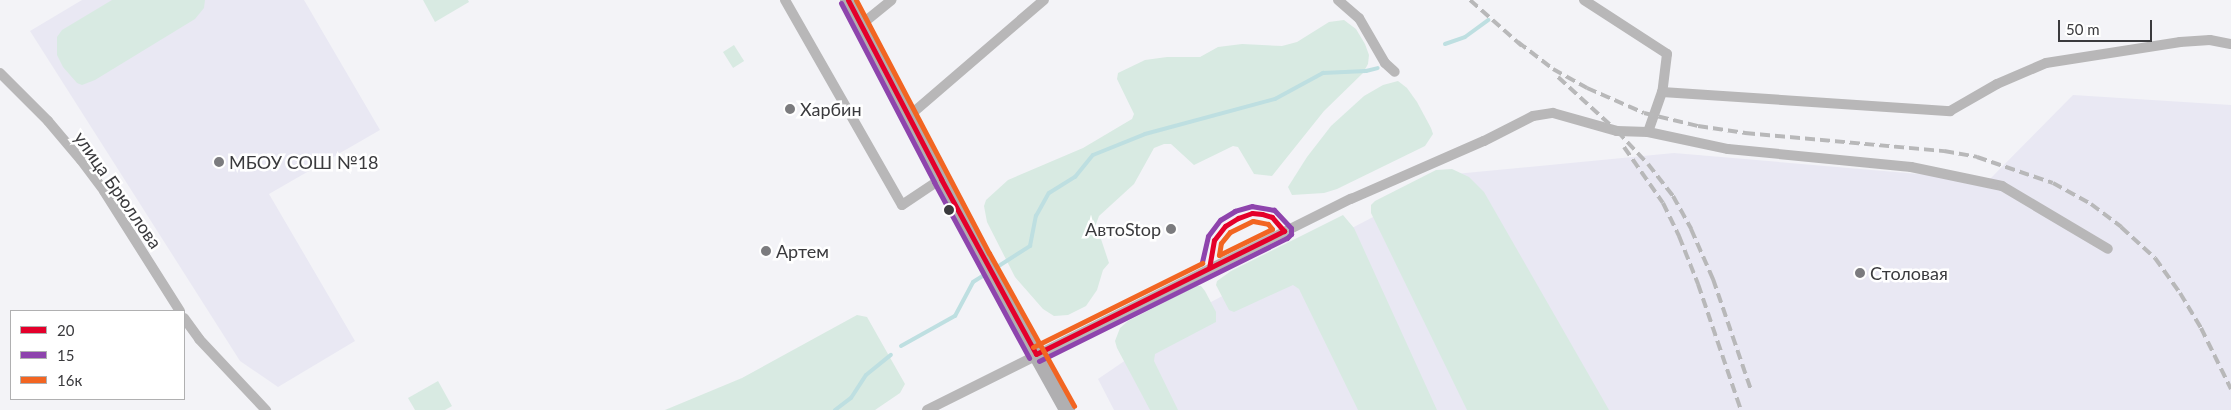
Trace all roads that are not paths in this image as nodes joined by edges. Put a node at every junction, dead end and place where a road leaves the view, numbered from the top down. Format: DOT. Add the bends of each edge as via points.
graph roads {
  1 [pos="784,0"];
  2 [pos="848,0"];
  3 [pos="892,0"];
  4 [pos="1044,0"];
  5 [pos="1338,0"];
  6 [pos="1584,0"];
  7 [pos="862,24"];
  8 [pos="2231,44"];
  9 [pos="1395,72"];
  10 [pos="0,73"];
  11 [pos="1662,92"];
  12 [pos="909,116"];
  13 [pos="1648,132"];
  14 [pos="941,178"];
  15 [pos="2108,249"];
  16 [pos="179,310"];
  17 [pos="185,319"];
  18 [pos="1036,354"];
  19 [pos="266,410"];
  20 [pos="927,410"];
  21 [pos="1068,410"];
  1 -- 14 [label="street" via="902,205"];
  2 -- 7 [label="main road"];
  3 -- 7 [label="street"];
  4 -- 12 [label="street"];
  5 -- 9 [label="street" via="1359,18 1385,63"];
  6 -- 11 [label="street" via="1667,54"];
  7 -- 12 [label="main road"];
  8 -- 11 [label="street" via="2210,40 2180,42 2046,62 1997,84 1950,112"];
  10 -- 16 [label="street, улица Брюллова" via="81,160"];
  11 -- 13 [label="street"];
  12 -- 14 [label="main road"];
  13 -- 15 [label="street" via="1728,149 1911,167 2002,186"];
  13 -- 18 [label="street" via="1617,131 1553,113 1533,116 1484,141 1350,199"];
  14 -- 18 [label="main road"];
  17 -- 19 [label="street" via="209,350"];
  18 -- 20 [label="street"];
  18 -- 21 [label="main road"];
}
